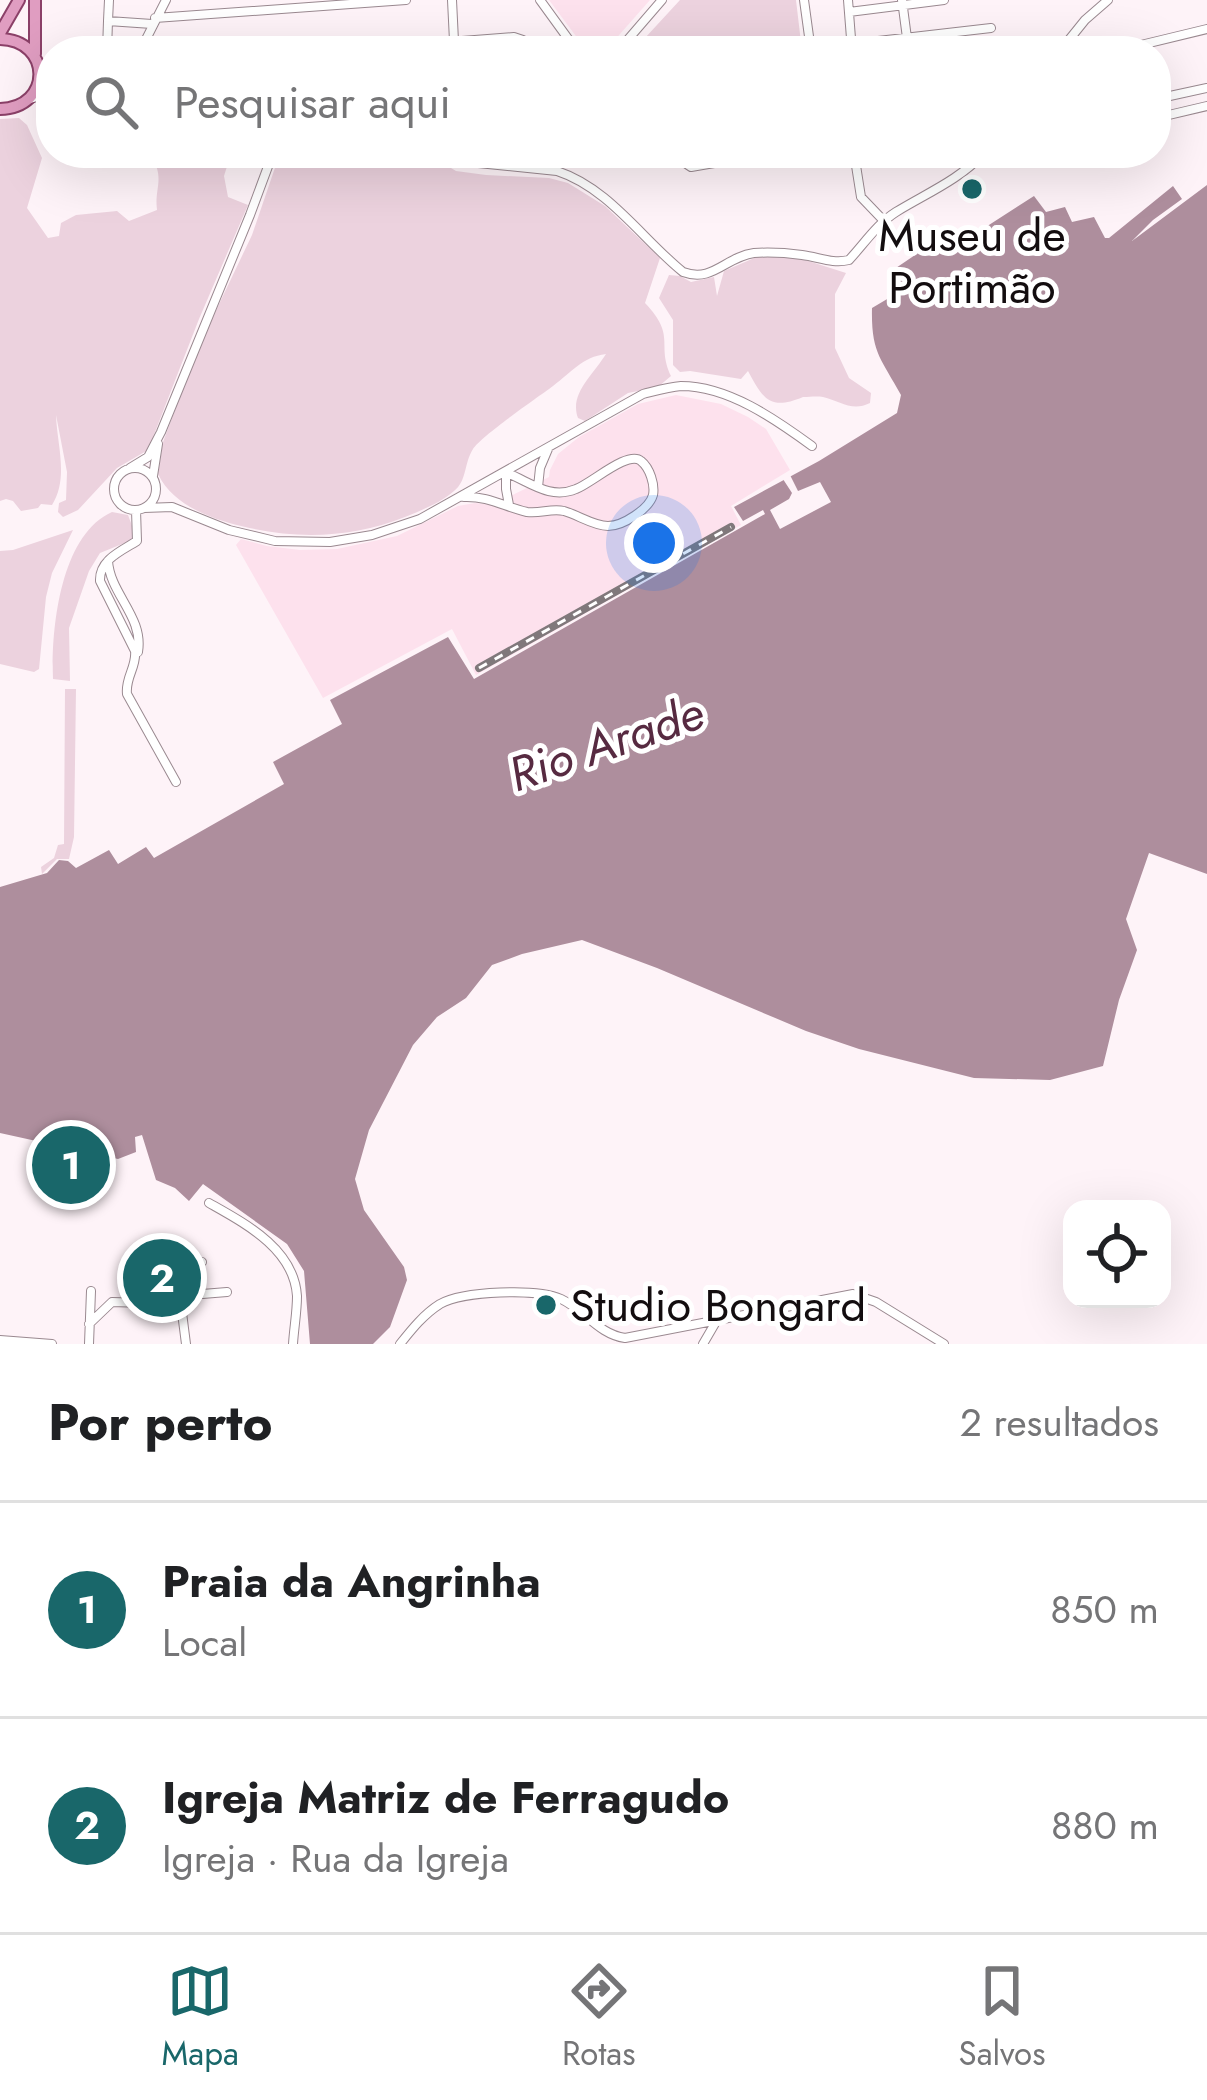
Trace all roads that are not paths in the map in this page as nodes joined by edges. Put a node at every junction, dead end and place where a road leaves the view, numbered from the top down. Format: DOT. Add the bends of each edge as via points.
graph roads {
  1 [pos="19,0"];
  2 [pos="35,0"];
  3 [pos="109,0"];
  4 [pos="166,0"];
  5 [pos="406,0"];
  6 [pos="452,0"];
  7 [pos="540,0"];
  8 [pos="662,0"];
  9 [pos="804,0"];
  10 [pos="848,0"];
  11 [pos="944,0"];
  12 [pos="1108,0"];
  13 [pos="903,3"];
  14 [pos="849,12"];
  15 [pos="108,21"];
  16 [pos="153,21"];
  17 [pos="991,28"];
  18 [pos="1207,29"];
  19 [pos="0,36"];
  20 [pos="108,36"];
  21 [pos="146,36"];
  22 [pos="454,36"];
  23 [pos="566,36"];
  24 [pos="632,36"];
  25 [pos="812,36"];
  26 [pos="851,36"];
  27 [pos="907,36"];
  28 [pos="924,36"];
  29 [pos="1071,36"];
  30 [pos="1171,38"];
  31 [pos="36,60"];
  32 [pos="36,87"];
  33 [pos="1207,88"];
  34 [pos="1171,96"];
  35 [pos="36,97"];
  36 [pos="29,99"];
  37 [pos="1207,106"];
  38 [pos="0,109"];
  39 [pos="1171,114"];
  40 [pos="267,168"];
  41 [pos="526,168"];
  42 [pos="856,168"];
  43 [pos="969,168"];
  44 [pos="884,221"];
  45 [pos="161,432"];
  46 [pos="812,446"];
  47 [pos="550,447"];
  48 [pos="130,468"];
  49 [pos="507,472"];
  50 [pos="153,480"];
  51 [pos="538,488"];
  52 [pos="457,498"];
  53 [pos="509,505"];
  54 [pos="140,509"];
  55 [pos="194,515"];
  56 [pos="176,782"];
  57 [pos="209,1203"];
  58 [pos="202,1262"];
  59 [pos="91,1291"];
  60 [pos="227,1292"];
  61 [pos="190,1295"];
  62 [pos="143,1303"];
  63 [pos="717,1320"];
  64 [pos="89,1324"];
  65 [pos="0,1340"];
  66 [pos="52,1344"];
  67 [pos="88,1344"];
  68 [pos="186,1344"];
  69 [pos="293,1344"];
  70 [pos="400,1344"];
  71 [pos="703,1344"];
  72 [pos="944,1344"];
  1 -- 19 [label="main road"];
  2 -- 31 [label="main road"];
  3 -- 15 [label="street"];
  4 -- 16 [label="street"];
  5 -- 16 [label="street"];
  6 -- 22 [label="street"];
  7 -- 23 [label="street"];
  8 -- 24 [label="street"];
  9 -- 25 [label="street"];
  10 -- 14 [label="street"];
  11 -- 13 [label="street"];
  12 -- 29 [label="street"];
  13 -- 14 [label="street"];
  13 -- 27 [label="street"];
  14 -- 26 [label="street"];
  15 -- 16 [label="street"];
  15 -- 20 [label="street"];
  16 -- 21 [label="street"];
  17 -- 28 [label="street"];
  18 -- 30 [label="street"];
  19 -- 31 [label="main road" via="22,43"];
  32 -- 36 [label="main road"];
  33 -- 34 [label="street"];
  35 -- 36 [label="street"];
  36 -- 38 [label="main road"];
  37 -- 39 [label="street"];
  40 -- 45 [label="street"];
  41 -- 44 [label="street" via="556,171 592,189 693,275 757,253 843,262"];
  42 -- 44 [label="street" via="861,197"];
  43 -- 44 [label="street"];
  45 -- 48 [label="street" via="148,457"];
  45 -- 50 [label="street"];
  46 -- 47 [label="street" via="736,400 684,386 643,394"];
  47 -- 49 [label="street"];
  47 -- 51 [label="street"];
  48 -- 50 [label="street"];
  48 -- 54 [label="street" via="114,492"];
  49 -- 51 [label="street"];
  49 -- 52 [label="street"];
  49 -- 53 [label="street"];
  50 -- 54 [label="street" via="153,499"];
  50 -- 55 [label="street"];
  51 -- 53 [label="street" via="569,492 630,457 653,483 646,507 608,526"];
  52 -- 53 [label="street"];
  52 -- 55 [label="street" via="372,536 330,542 275,541"];
  54 -- 55 [label="street"];
  54 -- 56 [label="street" via="142,539 108,560 100,581 136,659 127,694"];
  57 -- 69 [label="street" via="265,1238 288,1265 297,1298"];
  58 -- 61 [label="street" via="187,1271"];
  59 -- 64 [label="street"];
  60 -- 61 [label="street"];
  61 -- 68 [label="street" via="180,1298"];
  62 -- 64 [label="street" via="112,1302"];
  63 -- 70 [label="street" via="625,1338 557,1297 456,1297 424,1316"];
  63 -- 71 [label="street"];
  63 -- 72 [label="street" via="853,1294"];
  64 -- 67 [label="street"];
  65 -- 66 [label="street"];
}
